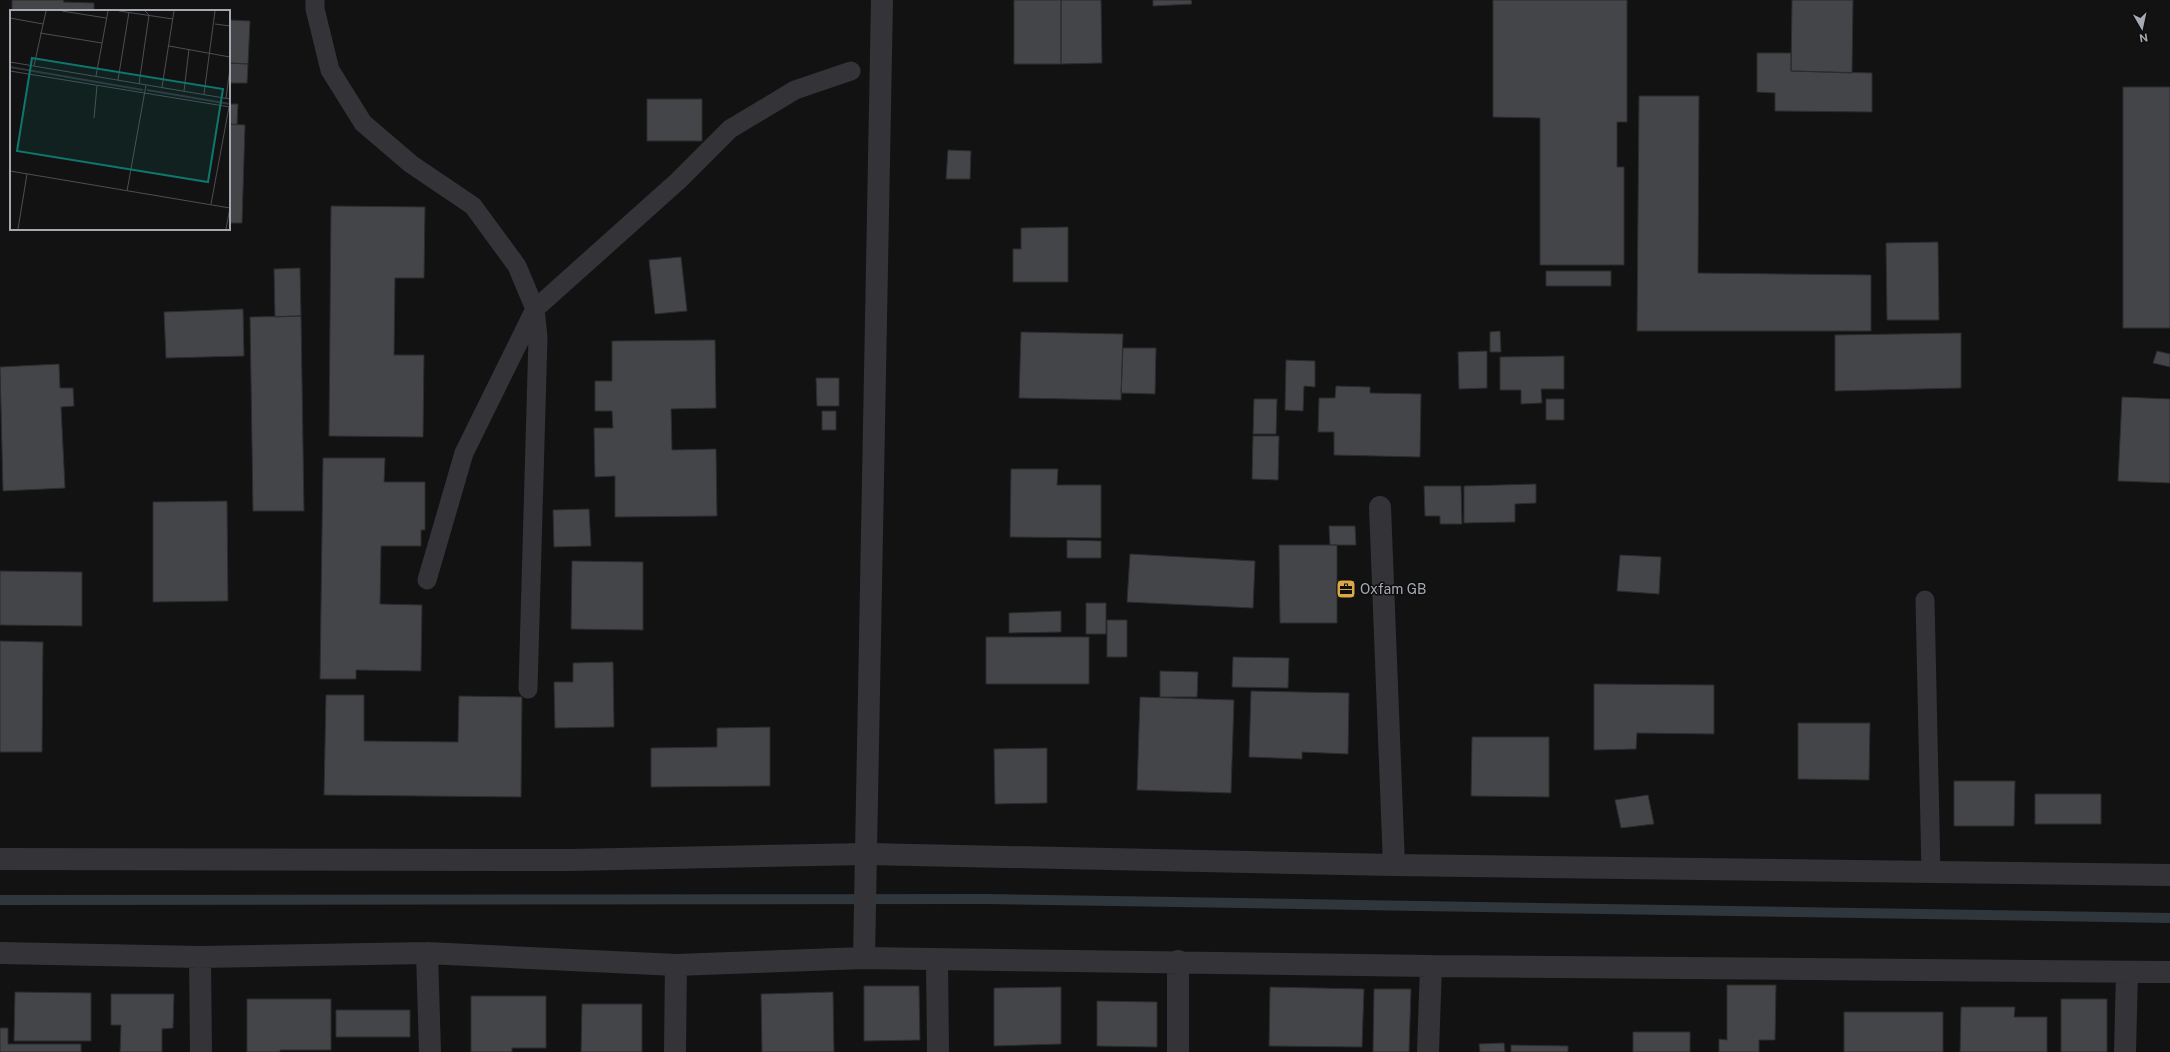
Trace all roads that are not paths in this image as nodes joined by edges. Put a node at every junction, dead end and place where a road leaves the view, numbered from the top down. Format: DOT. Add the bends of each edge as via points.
graph roads {
  1 [pos="315,0"];
  2 [pos="882,0"];
  3 [pos="851,71"];
  4 [pos="535,309"];
  5 [pos="1380,507"];
  6 [pos="426,580"];
  7 [pos="1925,600"];
  8 [pos="528,689"];
  9 [pos="867,854"];
  10 [pos="0,859"];
  11 [pos="1394,865"];
  12 [pos="1931,872"];
  13 [pos="2170,875"];
  14 [pos="0,953"];
  15 [pos="427,953"];
  16 [pos="200,957"];
  17 [pos="864,958"];
  18 [pos="937,960"];
  19 [pos="1178,961"];
  20 [pos="676,965"];
  21 [pos="1431,966"];
  22 [pos="2127,972"];
  23 [pos="2170,972"];
  24 [pos="201,1052"];
  25 [pos="430,1052"];
  26 [pos="675,1052"];
  27 [pos="938,1052"];
  28 [pos="1178,1052"];
  29 [pos="1428,1052"];
  30 [pos="2125,1052"];
  1 -- 4 [label="lane" via="314,9 330,70 363,124 411,164 473,206 517,266"];
  2 -- 9 [label="street"];
  3 -- 4 [label="lane" via="795,90 730,129 673,186"];
  4 -- 6 [label="lane" via="464,453"];
  4 -- 8 [label="lane" via="538,337"];
  5 -- 11 [label="street"];
  7 -- 12 [label="lane"];
  9 -- 10 [label="street" via="570,860"];
  9 -- 11 [label="street"];
  9 -- 17 [label="street"];
  11 -- 12 [label="street"];
  12 -- 13 [label="street"];
  14 -- 16 [label="street"];
  15 -- 16 [label="street"];
  15 -- 20 [label="street"];
  15 -- 25 [label="street"];
  16 -- 24 [label="street"];
  17 -- 18 [label="street"];
  17 -- 20 [label="street"];
  18 -- 19 [label="street"];
  18 -- 27 [label="street"];
  19 -- 21 [label="street"];
  19 -- 28 [label="street"];
  20 -- 26 [label="street"];
  21 -- 22 [label="street"];
  21 -- 29 [label="street"];
  22 -- 23 [label="street"];
  22 -- 30 [label="street"];
}
